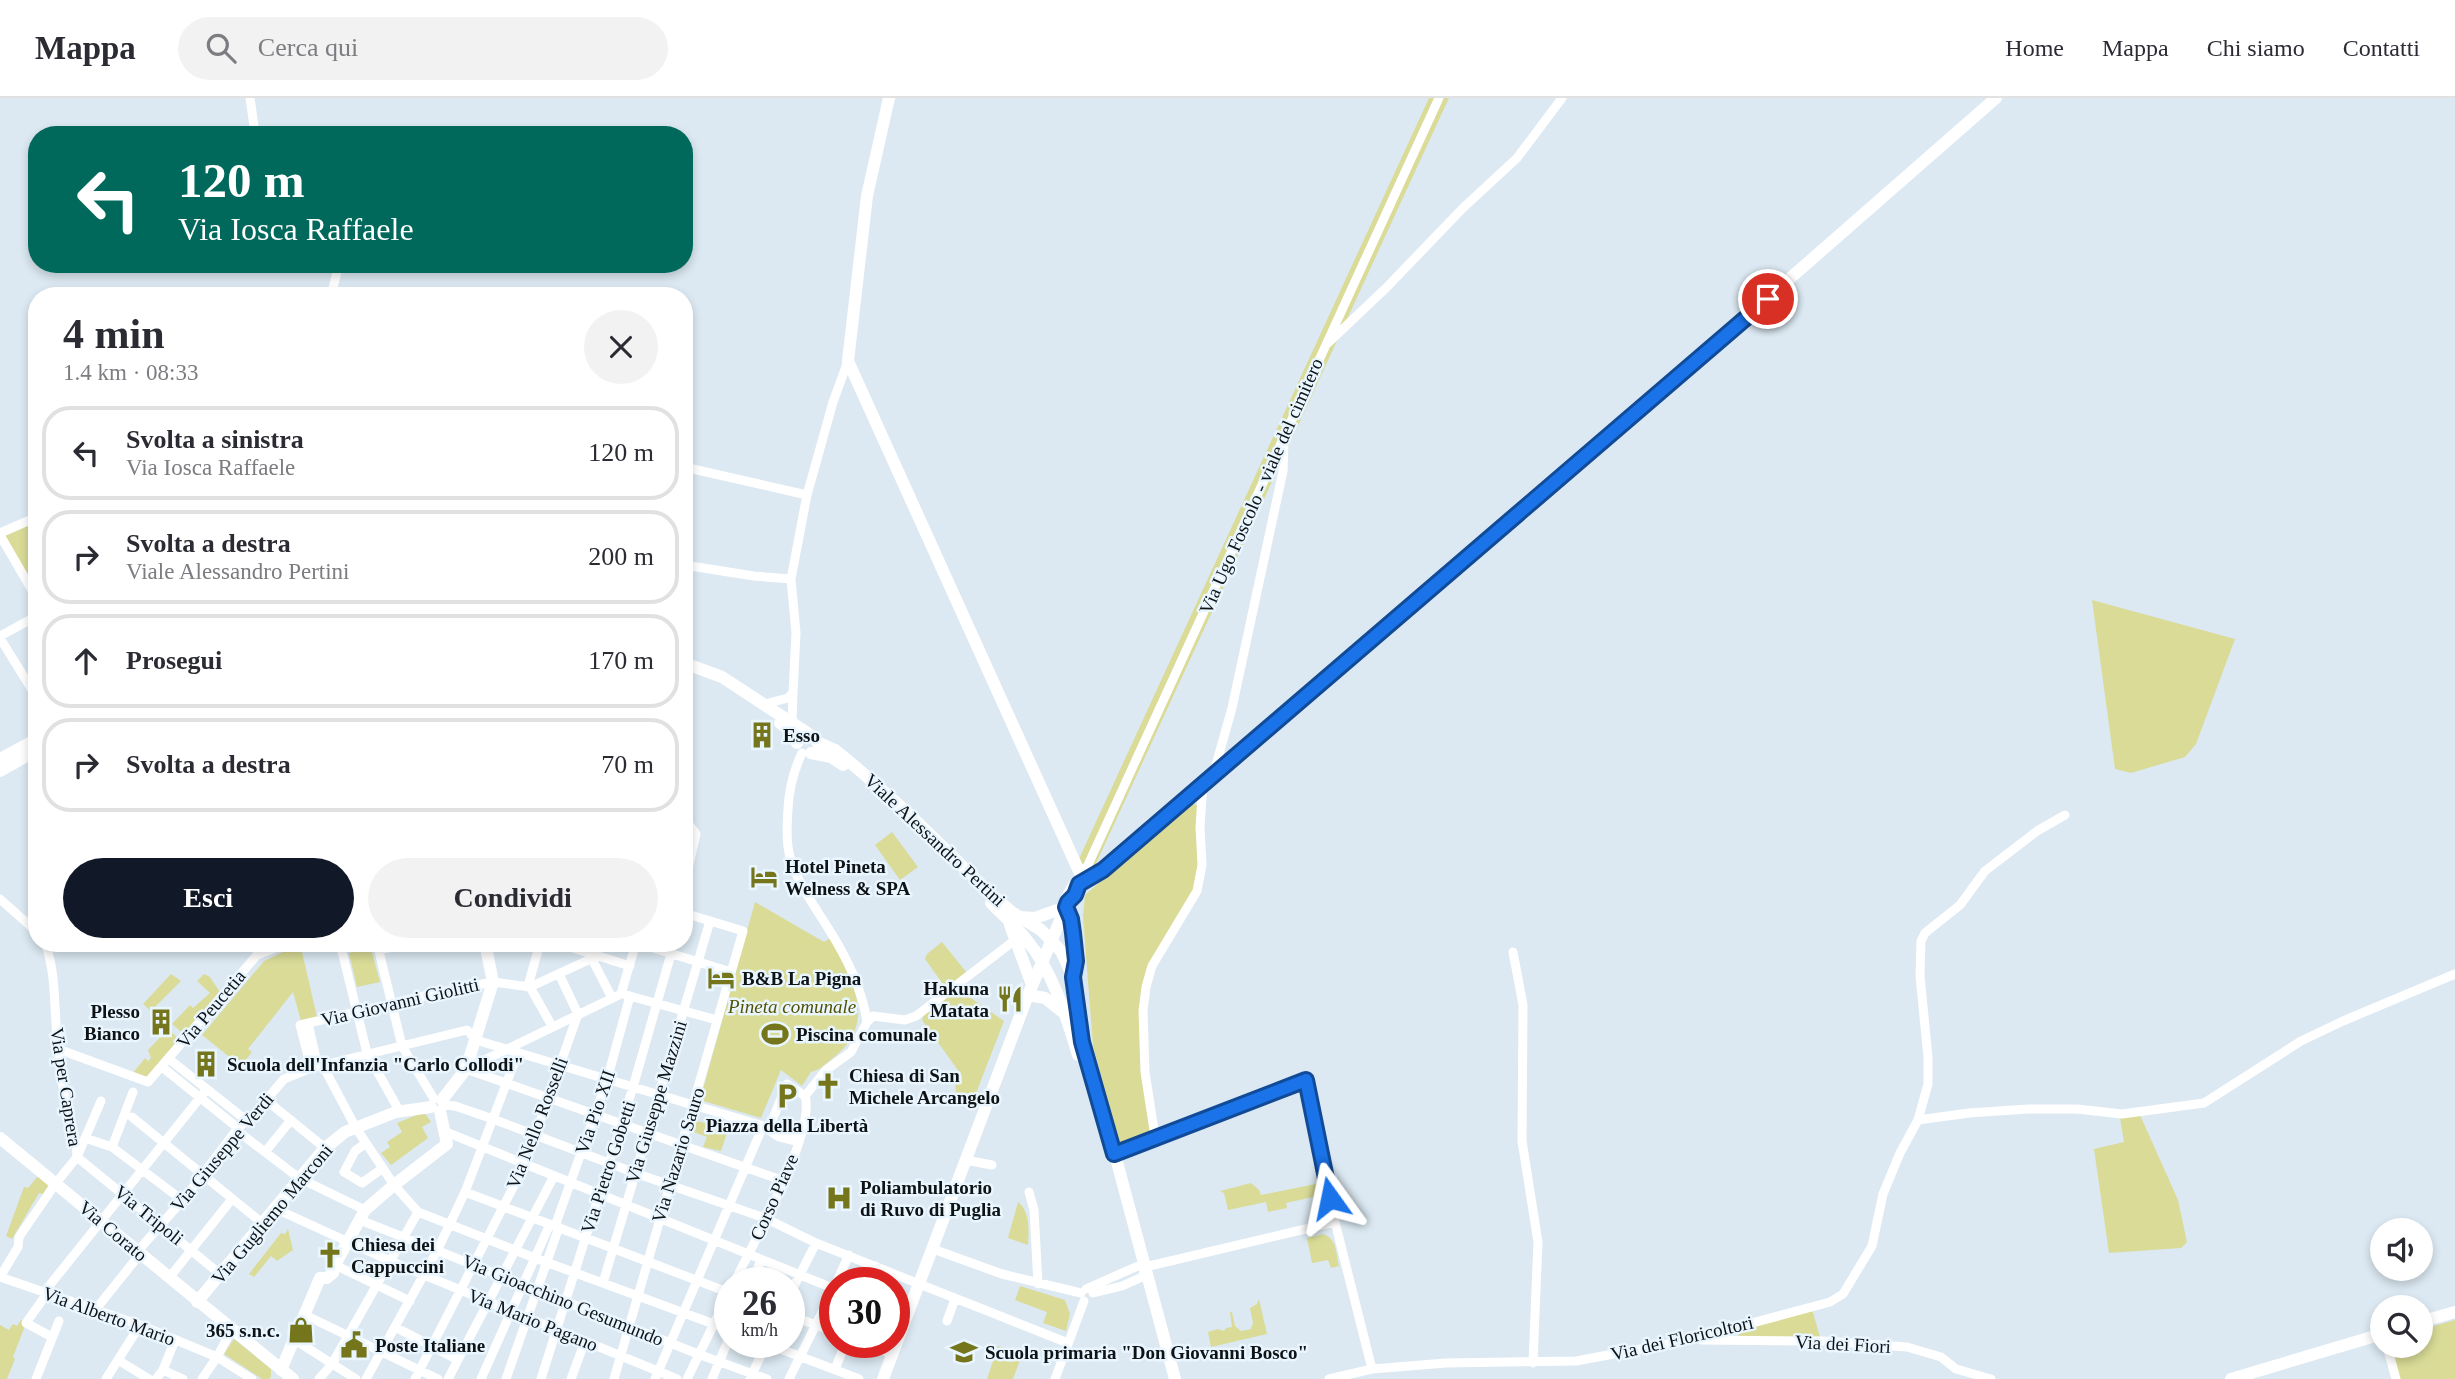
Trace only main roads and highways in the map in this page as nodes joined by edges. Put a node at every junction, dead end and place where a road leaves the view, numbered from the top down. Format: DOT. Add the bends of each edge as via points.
graph roads {
  1 [pos="890,98"];
  2 [pos="1996,98"];
  3 [pos="693,666"];
  4 [pos="693,675"];
  5 [pos="28,744"];
  6 [pos="807,745"];
  7 [pos="28,755"];
  8 [pos="0,759"];
  9 [pos="0,771"];
  10 [pos="1081,878"];
  11 [pos="1067,905"];
  12 [pos="1014,919"];
  13 [pos="1052,940"];
  14 [pos="487,952"];
  15 [pos="1042,962"];
  16 [pos="1073,977"];
  17 [pos="1030,990"];
  18 [pos="1065,1014"];
  19 [pos="438,1105"];
  20 [pos="0,1138"];
  21 [pos="1142,1270"];
  22 [pos="910,1299"];
  23 [pos="197,1302"];
  24 [pos="2455,1312"];
  25 [pos="2433,1318"];
  26 [pos="2370,1338"];
  27 [pos="891,1358"];
  28 [pos="278,1375"];
  29 [pos="292,1379"];
  30 [pos="883,1379"];
  31 [pos="1168,1379"];
  32 [pos="1175,1379"];
  33 [pos="2231,1379"];
  1 -- 10 [label="main road" via="867,196 848,361"];
  2 -- 10 [label="main road" via="1555,484 1103,870"];
  3 -- 6 [label="main road, Viale Alessandro Pertini" via="722,677 765,704 792,723"];
  4 -- 6 [label="main road, Viale Alessandro Pertini" via="717,682 766,712"];
  5 -- 8 [label="main road"];
  6 -- 12 [label="main road, Viale Alessandro Pertini" via="835,750 858,768"];
  7 -- 9 [label="main road"];
  10 -- 11 [label="main road" via="1067,897"];
  11 -- 12 [label="main road" via="1035,918"];
  11 -- 13 [label="main road"];
  11 -- 16 [label="main road" via="1076,961"];
  12 -- 13 [label="main road, Viale Alessandro Pertini"];
  12 -- 15 [label="main road, Viale Alessandro Pertini"];
  12 -- 17 [label="main road, Viale Alessandro Pertini" via="1015,940"];
  13 -- 15 [label="main road"];
  13 -- 16 [label="main road, Viale Alessandro Pertini"];
  14 -- 19 [label="main road" via="492,982 466,1069"];
  15 -- 17 [label="main road"];
  15 -- 18 [label="main road, Viale Alessandro Pertini"];
  16 -- 21 [label="main road, Viale Alessandro Pertini" via="1082,1042"];
  17 -- 18 [label="main road"];
  17 -- 22 [label="main road"];
  18 -- 21 [label="main road, Viale Alessandro Pertini"];
  19 -- 23 [label="main road, Via Gugliemo Marconi" via="400,1112 345,1132 325,1148"];
  19 -- 28 [label="main road" via="447,1144 362,1215 333,1273 320,1278"];
  20 -- 23 [label="main road, Via Corato"];
  21 -- 31 [label="main road"];
  21 -- 32 [label="main road, Viale Alessandro Pertini"];
  23 -- 28 [label="main road, Via Corato" via="229,1326"];
  24 -- 25 [label="main road"];
  26 -- 33 [label="main road"];
  27 -- 30 [label="main road"];
  28 -- 29 [label="main road, Via Corato"];
}
